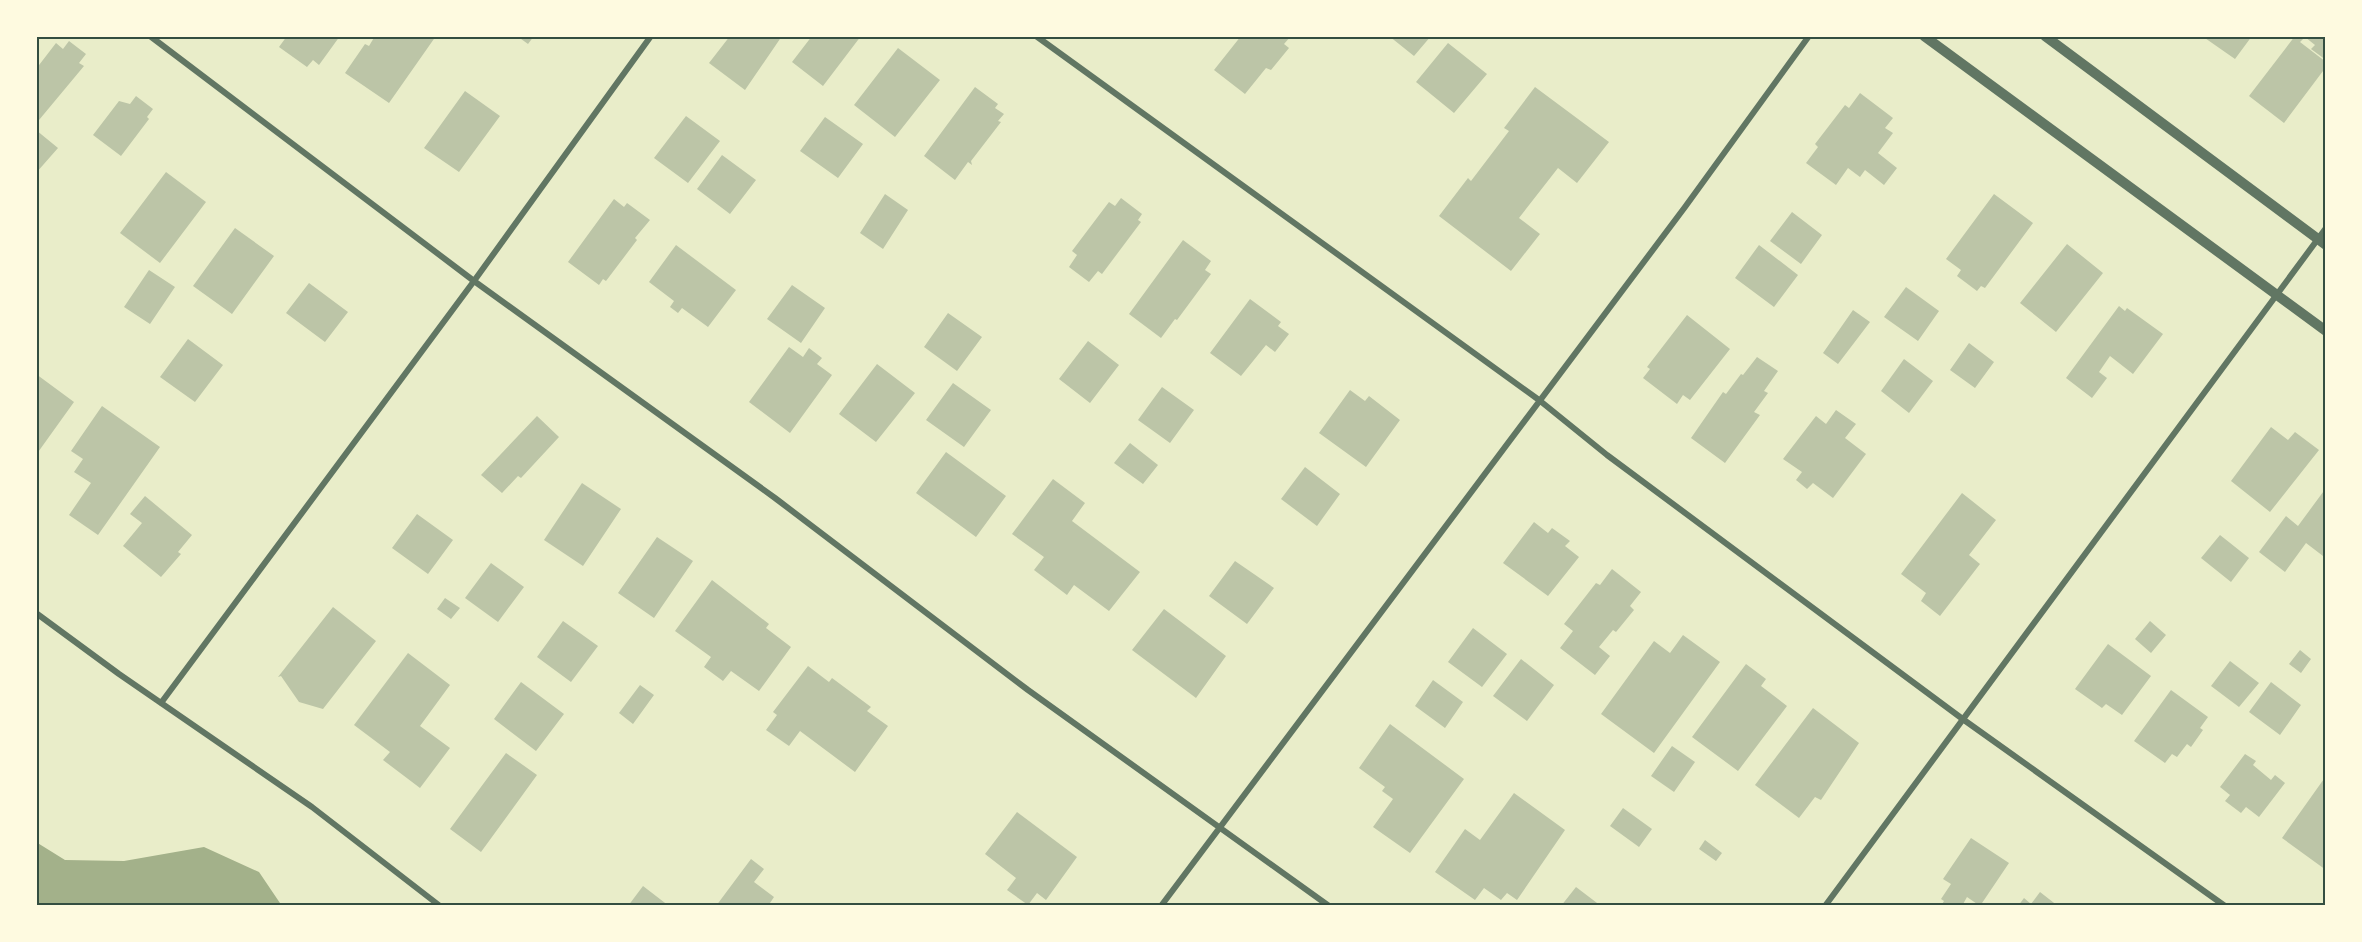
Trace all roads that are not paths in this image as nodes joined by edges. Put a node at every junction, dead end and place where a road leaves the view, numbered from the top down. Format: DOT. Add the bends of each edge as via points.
graph roads {
  1 [pos="150,36"];
  2 [pos="651,36"];
  3 [pos="1036,36"];
  4 [pos="1809,36"];
  5 [pos="1924,36"];
  6 [pos="2045,36"];
  7 [pos="2326,228"];
  8 [pos="2322,242"];
  9 [pos="474,281"];
  10 [pos="2277,295"];
  11 [pos="2326,332"];
  12 [pos="1539,400"];
  13 [pos="36,613"];
  14 [pos="161,703"];
  15 [pos="1964,720"];
  16 [pos="1219,826"];
  17 [pos="440,906"];
  18 [pos="1161,906"];
  19 [pos="1329,906"];
  20 [pos="1825,906"];
  21 [pos="2225,906"];
  1 -- 9 [label="street"];
  2 -- 9 [label="street"];
  3 -- 12 [label="street"];
  4 -- 12 [label="street"];
  5 -- 10 [label="street"];
  6 -- 8 [label="street"];
  7 -- 8 [label="street"];
  8 -- 10 [label="street"];
  9 -- 14 [label="street"];
  9 -- 16 [label="street" via="775,498 1028,690"];
  10 -- 11 [label="street"];
  10 -- 15 [label="street"];
  12 -- 15 [label="street" via="1607,455"];
  12 -- 16 [label="street"];
  13 -- 14 [label="street"];
  14 -- 17 [label="street" via="312,807"];
  15 -- 20 [label="street"];
  15 -- 21 [label="street"];
  16 -- 18 [label="street"];
  16 -- 19 [label="street"];
}
